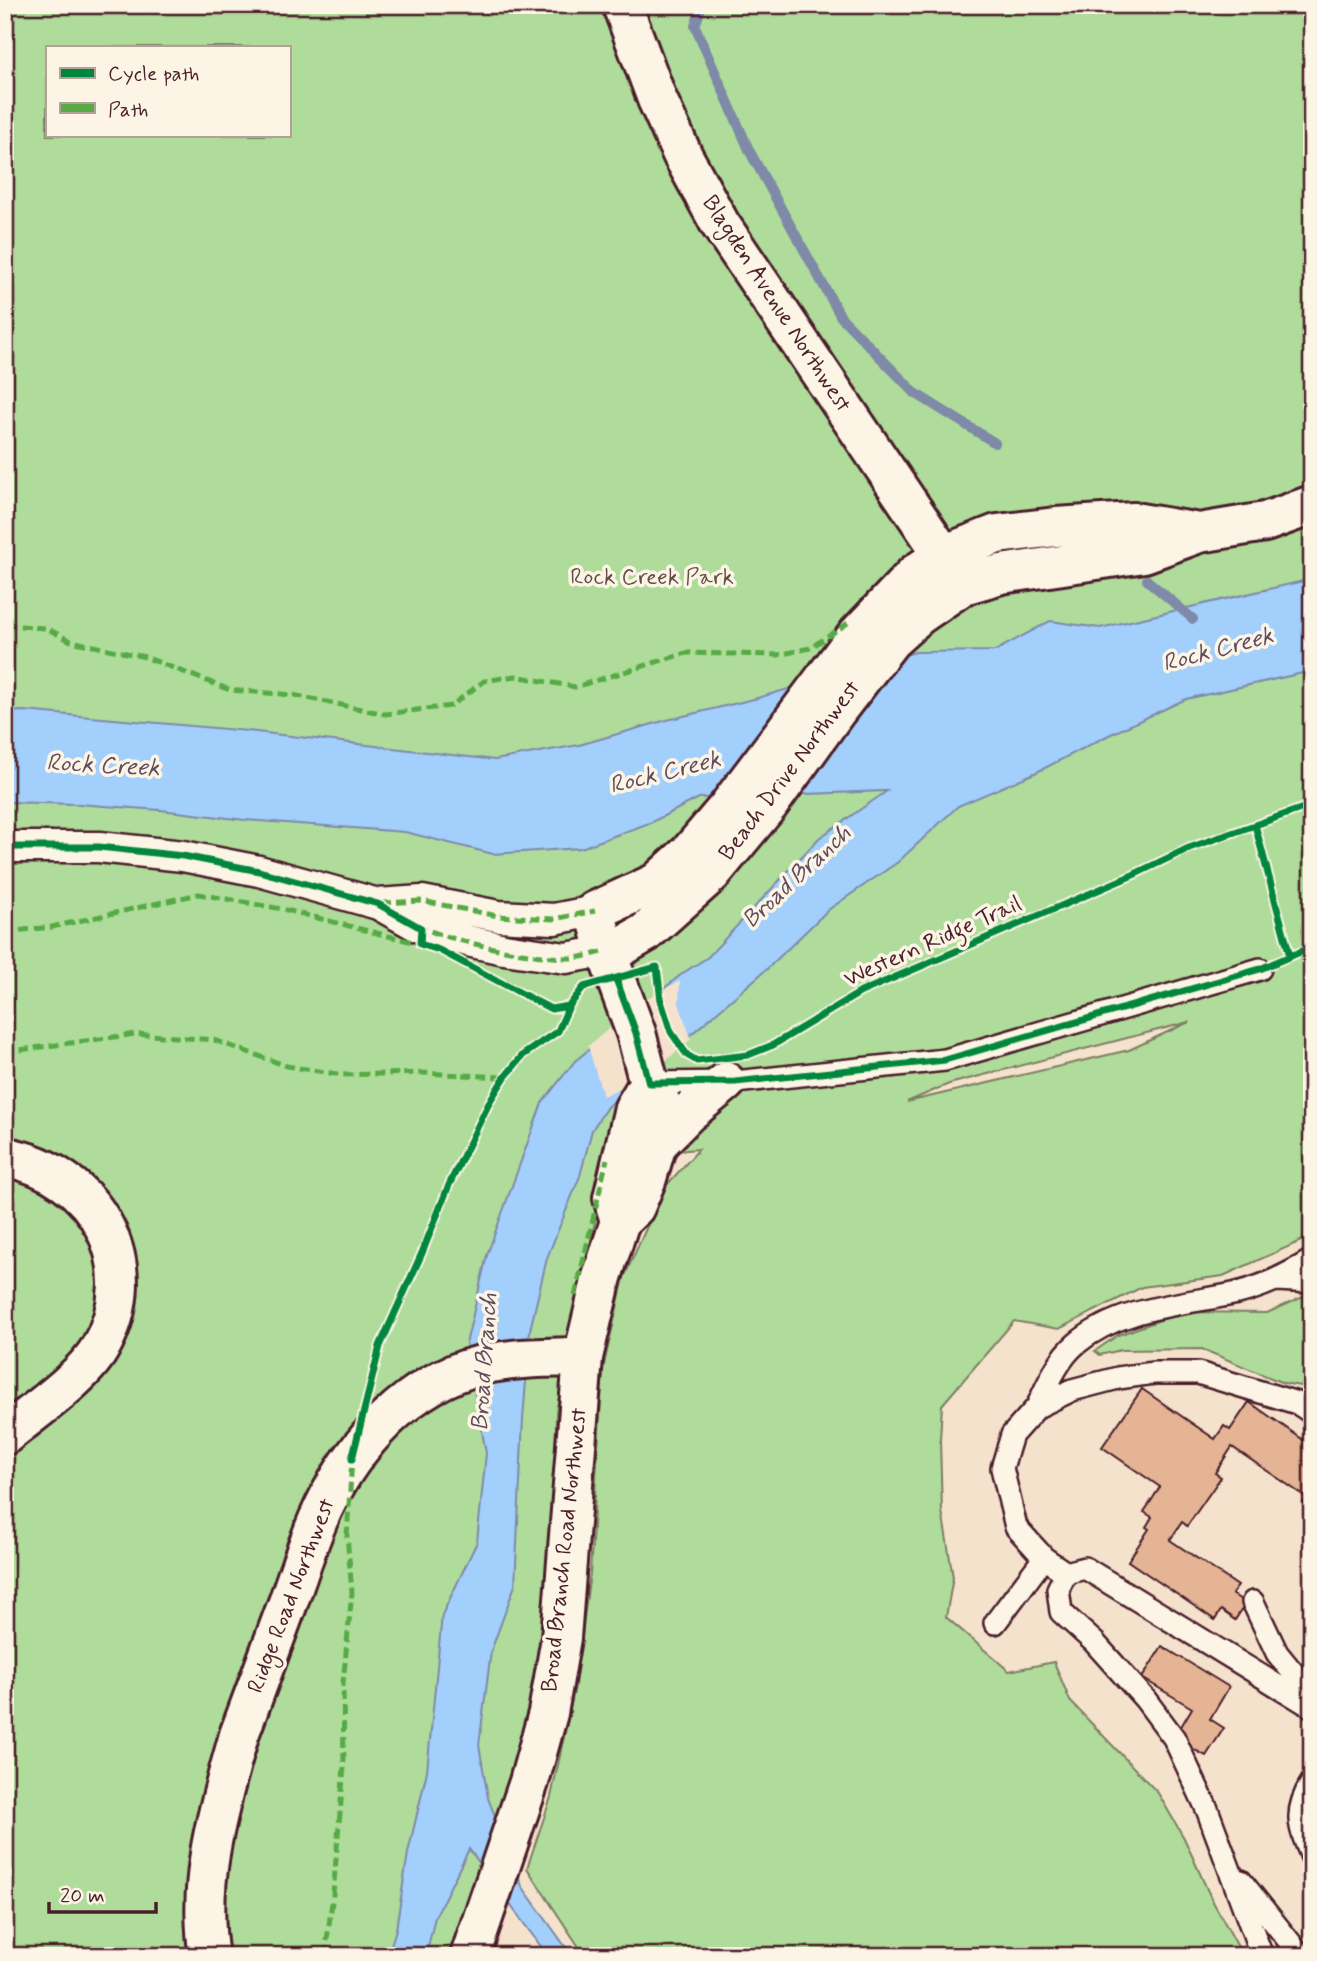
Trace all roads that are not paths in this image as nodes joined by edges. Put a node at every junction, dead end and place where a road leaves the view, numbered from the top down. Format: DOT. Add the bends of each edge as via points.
graph roads {
  1 [pos="622,5"];
  2 [pos="1312,505"];
  3 [pos="953,570"];
  4 [pos="874,637"];
  5 [pos="5,847"];
  6 [pos="378,904"];
  7 [pos="595,911"];
  8 [pos="606,951"];
  9 [pos="1260,969"];
  10 [pos="648,1079"];
  11 [pos="726,1082"];
  12 [pos="657,1144"];
  13 [pos="5,1157"];
  14 [pos="620,1221"];
  15 [pos="1312,1259"];
  16 [pos="1277,1280"];
  17 [pos="1312,1282"];
  18 [pos="583,1357"];
  19 [pos="1037,1408"];
  20 [pos="1312,1413"];
  21 [pos="5,1435"];
  22 [pos="1044,1558"];
  23 [pos="1066,1573"];
  24 [pos="1253,1602"];
  25 [pos="995,1623"];
  26 [pos="1312,1696"];
  27 [pos="1312,1707"];
  28 [pos="1312,1782"];
  29 [pos="1312,1857"];
  30 [pos="1229,1868"];
  31 [pos="209,1956"];
  32 [pos="470,1956"];
  33 [pos="1262,1956"];
  34 [pos="1301,1956"];
  1 -- 3 [label="main road, Blagden Avenue Northwest" via="657,99 720,224"];
  2 -- 3 [label="main road, Beach Drive Northwest" via="1265,522 1199,533 1134,522 997,534"];
  3 -- 4 [label="main road, Beach Drive Northwest" via="915,574"];
  4 -- 7 [label="main road, Beach Drive Northwest" via="674,869 656,883"];
  4 -- 8 [label="main road, Beach Drive Northwest" via="836,710 770,803 711,874 645,933"];
  5 -- 6 [label="street, Beach Drive Northwest" via="99,847 183,856 259,871"];
  6 -- 7 [label="street, Beach Drive Northwest" via="422,901 498,916 554,919"];
  6 -- 8 [label="street, Beach Drive Northwest" via="421,928 504,949 566,958"];
  7 -- 8 [label="main road, Broad Branch Road Northwest"];
  8 -- 10 [label="main road, Broad Branch Road Northwest"];
  9 -- 11 [label="lane" via="945,1060"];
  10 -- 11 [label="lane"];
  10 -- 12 [label="main road, Broad Branch Road Northwest" via="662,1105"];
  10 -- 14 [label="main road, Broad Branch Road Northwest" via="634,1108 613,1198"];
  11 -- 12 [label="main road"];
  12 -- 14 [label="main road, Broad Branch Road Northwest" via="635,1208"];
  13 -- 21 [label="main road" via="41,1167 72,1186 110,1237 120,1281 115,1317 99,1350 78,1374"];
  14 -- 18 [label="main road, Broad Branch Road Northwest"];
  15 -- 16 [label="lane"];
  16 -- 17 [label="lane"];
  16 -- 19 [label="lane" via="1116,1320 1075,1344 1051,1377"];
  18 -- 31 [label="main road, Ridge Road Northwest" via="500,1361 466,1370 426,1390 390,1416 346,1467 318,1520 239,1735 211,1842 205,1928"];
  18 -- 32 [label="main road, Broad Branch Road Northwest" via="558,1658 540,1745"];
  19 -- 20 [label="lane" via="1072,1390 1118,1378 1198,1373 1297,1403"];
  19 -- 22 [label="lane" via="1012,1436 1002,1468 1016,1527"];
  22 -- 23 [label="lane"];
  22 -- 25 [label="lane"];
  23 -- 27 [label="lane" via="1085,1568"];
  23 -- 30 [label="lane" via="1058,1589 1061,1612 1094,1642 1174,1738"];
  24 -- 26 [label="lane" via="1277,1653"];
  28 -- 29 [label="lane" via="1301,1799 1299,1816"];
  30 -- 33 [label="lane"];
  30 -- 34 [label="lane"];
}
